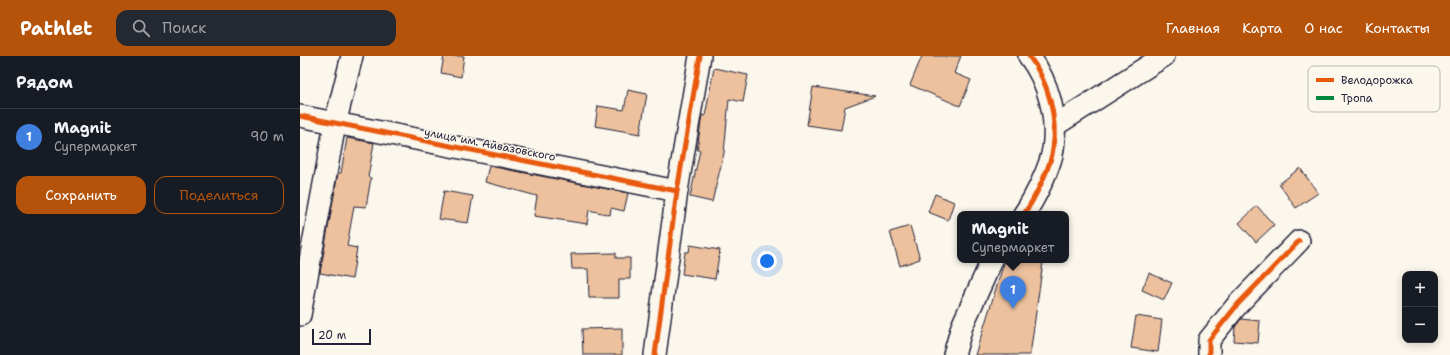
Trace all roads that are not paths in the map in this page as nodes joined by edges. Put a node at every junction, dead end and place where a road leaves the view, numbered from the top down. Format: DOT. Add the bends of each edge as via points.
graph roads {
  1 [pos="352,56"];
  2 [pos="700,56"];
  3 [pos="1028,56"];
  4 [pos="1164,56"];
  5 [pos="300,116"];
  6 [pos="335,124"];
  7 [pos="1054,126"];
  8 [pos="677,191"];
  9 [pos="1026,211"];
  10 [pos="1298,241"];
  11 [pos="991,263"];
  12 [pos="304,265"];
  13 [pos="300,315"];
  14 [pos="655,355"];
  15 [pos="954,355"];
  16 [pos="1209,355"];
  1 -- 6 [label="street"];
  2 -- 8 [label="street"];
  3 -- 7 [label="street" via="1036,66 1050,98"];
  4 -- 7 [label="street"];
  5 -- 6 [label="street, улица им. Айвазовского"];
  6 -- 8 [label="street, улица им. Айвазовского"];
  6 -- 12 [label="street"];
  7 -- 9 [label="street" via="1053,150 1043,180"];
  8 -- 14 [label="street"];
  10 -- 16 [label="street" via="1238,304 1209,340"];
  11 -- 15 [label="street" via="962,326"];
  12 -- 13 [label="street"];
}
